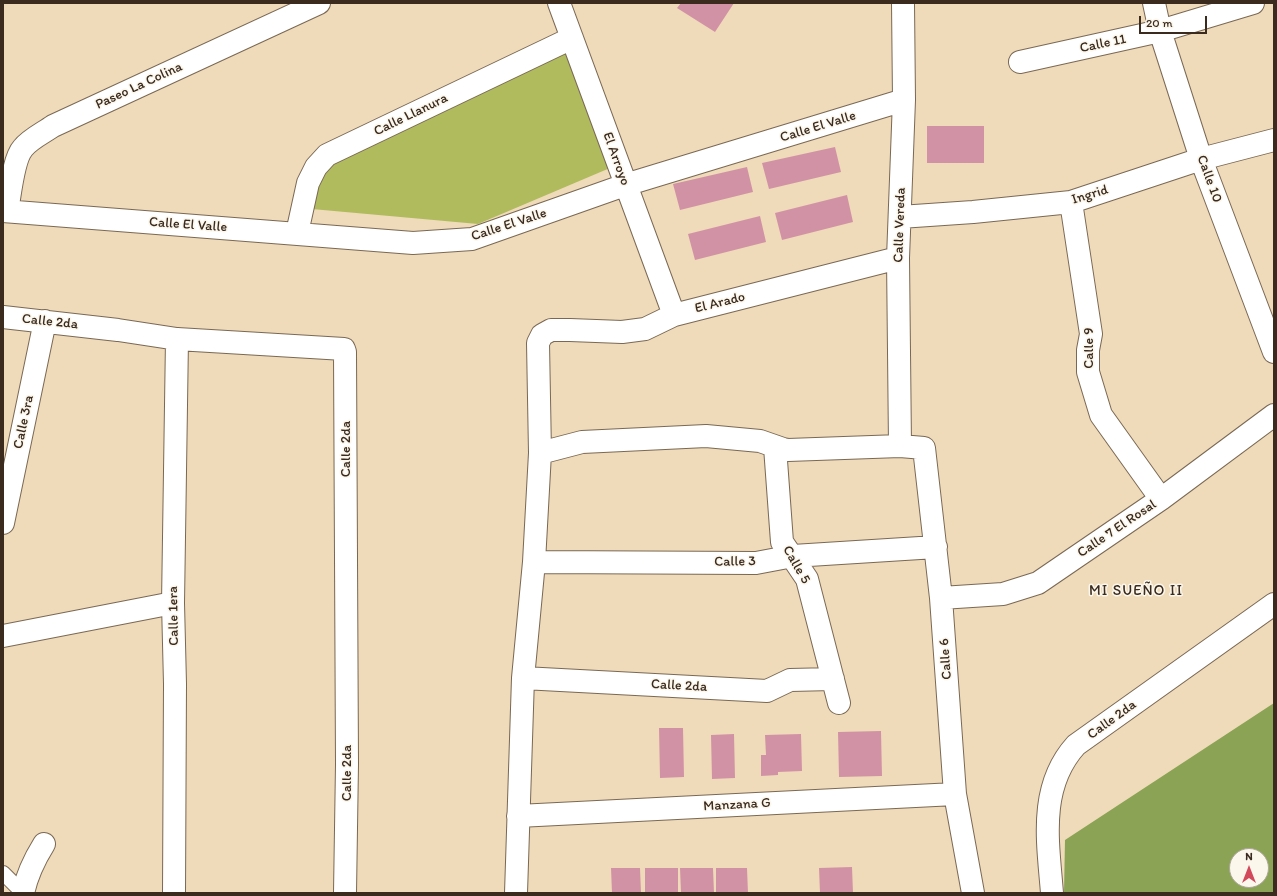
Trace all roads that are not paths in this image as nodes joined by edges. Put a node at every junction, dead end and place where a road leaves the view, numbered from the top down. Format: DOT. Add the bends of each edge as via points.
graph roads {
  1 [pos="319,3"];
  2 [pos="559,3"];
  3 [pos="903,3"];
  4 [pos="1154,3"];
  5 [pos="1253,3"];
  6 [pos="1160,32"];
  7 [pos="572,38"];
  8 [pos="1020,62"];
  9 [pos="904,100"];
  10 [pos="1274,140"];
  11 [pos="1202,159"];
  12 [pos="625,185"];
  13 [pos="1071,202"];
  14 [pos="5,211"];
  15 [pos="900,218"];
  16 [pos="297,233"];
  17 [pos="898,258"];
  18 [pos="674,315"];
  19 [pos="3,317"];
  20 [pos="45,321"];
  21 [pos="177,339"];
  22 [pos="1274,352"];
  23 [pos="1274,415"];
  24 [pos="900,446"];
  25 [pos="775,447"];
  26 [pos="540,453"];
  27 [pos="1160,499"];
  28 [pos="3,523"];
  29 [pos="936,547"];
  30 [pos="793,556"];
  31 [pos="534,562"];
  32 [pos="941,598"];
  33 [pos="173,603"];
  34 [pos="1274,604"];
  35 [pos="3,636"];
  36 [pos="522,678"];
  37 [pos="832,679"];
  38 [pos="839,703"];
  39 [pos="955,794"];
  40 [pos="518,816"];
  41 [pos="44,844"];
  42 [pos="3,873"];
  43 [pos="22,893"];
  44 [pos="174,893"];
  45 [pos="345,893"];
  46 [pos="516,893"];
  47 [pos="973,893"];
  48 [pos="1052,893"];
  1 -- 14 [label="street, Paseo La Colina" via="53,126 20,151"];
  2 -- 7 [label="street, El Arroyo"];
  3 -- 9 [label="street, Calle Vereda"];
  4 -- 6 [label="street, Calle 10"];
  5 -- 6 [label="street, Calle 11"];
  6 -- 8 [label="street, Calle 11"];
  6 -- 11 [label="street, Calle 10"];
  7 -- 12 [label="street, El Arroyo"];
  7 -- 16 [label="street, Calle Llanura" via="327,155 316,167 308,183"];
  9 -- 12 [label="street, Calle El Valle"];
  9 -- 15 [label="street, Calle Vereda"];
  10 -- 11 [label="street, Ingrid"];
  11 -- 13 [label="street, Ingrid"];
  11 -- 22 [label="street, Calle 10"];
  12 -- 16 [label="street, Calle El Valle" via="472,239 413,243"];
  12 -- 18 [label="street, El Arroyo"];
  13 -- 15 [label="street, Ingrid"];
  13 -- 27 [label="street, Calle 9" via="1091,334 1088,372 1100,415"];
  14 -- 16 [label="street, Calle El Valle"];
  15 -- 17 [label="street, Calle Vereda"];
  17 -- 18 [label="street, El Arado"];
  17 -- 24 [label="street, Calle Vereda"];
  18 -- 26 [label="street, El Arado" via="645,329 622,332 551,330 542,335 538,343"];
  19 -- 20 [label="street, Calle 2da"];
  20 -- 21 [label="street, Calle 2da"];
  20 -- 28 [label="street, Calle 3ra"];
  21 -- 33 [label="street, Calle 1era"];
  21 -- 45 [label="street, Calle 2da" via="342,348 345,352"];
  23 -- 27 [label="street, Calle 7 El Rosal"];
  24 -- 25 [label="street" via="788,450"];
  24 -- 29 [label="street, Calle 6" via="925,449"];
  25 -- 26 [label="street" via="760,441 706,436 582,442"];
  25 -- 30 [label="street, Calle 5" via="782,542"];
  26 -- 31 [label="street"];
  27 -- 32 [label="street, Calle 7 El Rosal" via="1038,583 1003,594"];
  29 -- 30 [label="street, Calle 3"];
  29 -- 32 [label="street, Calle 6"];
  30 -- 31 [label="street, Calle 3" via="756,563"];
  30 -- 37 [label="street, Calle 5" via="807,579"];
  31 -- 36 [label="street"];
  32 -- 39 [label="street, Calle 6"];
  33 -- 35 [label="street"];
  33 -- 44 [label="street, Calle 1era"];
  34 -- 48 [label="street, Calle 2da" via="1076,745 1066,756 1054,784 1047,818"];
  36 -- 37 [label="street, Calle 2da" via="767,691 790,680"];
  36 -- 40 [label="street"];
  37 -- 38 [label="street, Calle 5"];
  39 -- 40 [label="street, Manzana G"];
  39 -- 47 [label="street, Calle 6"];
  40 -- 46 [label="street"];
  41 -- 43 [label="street" via="35,859"];
  42 -- 43 [label="lane"];
}
